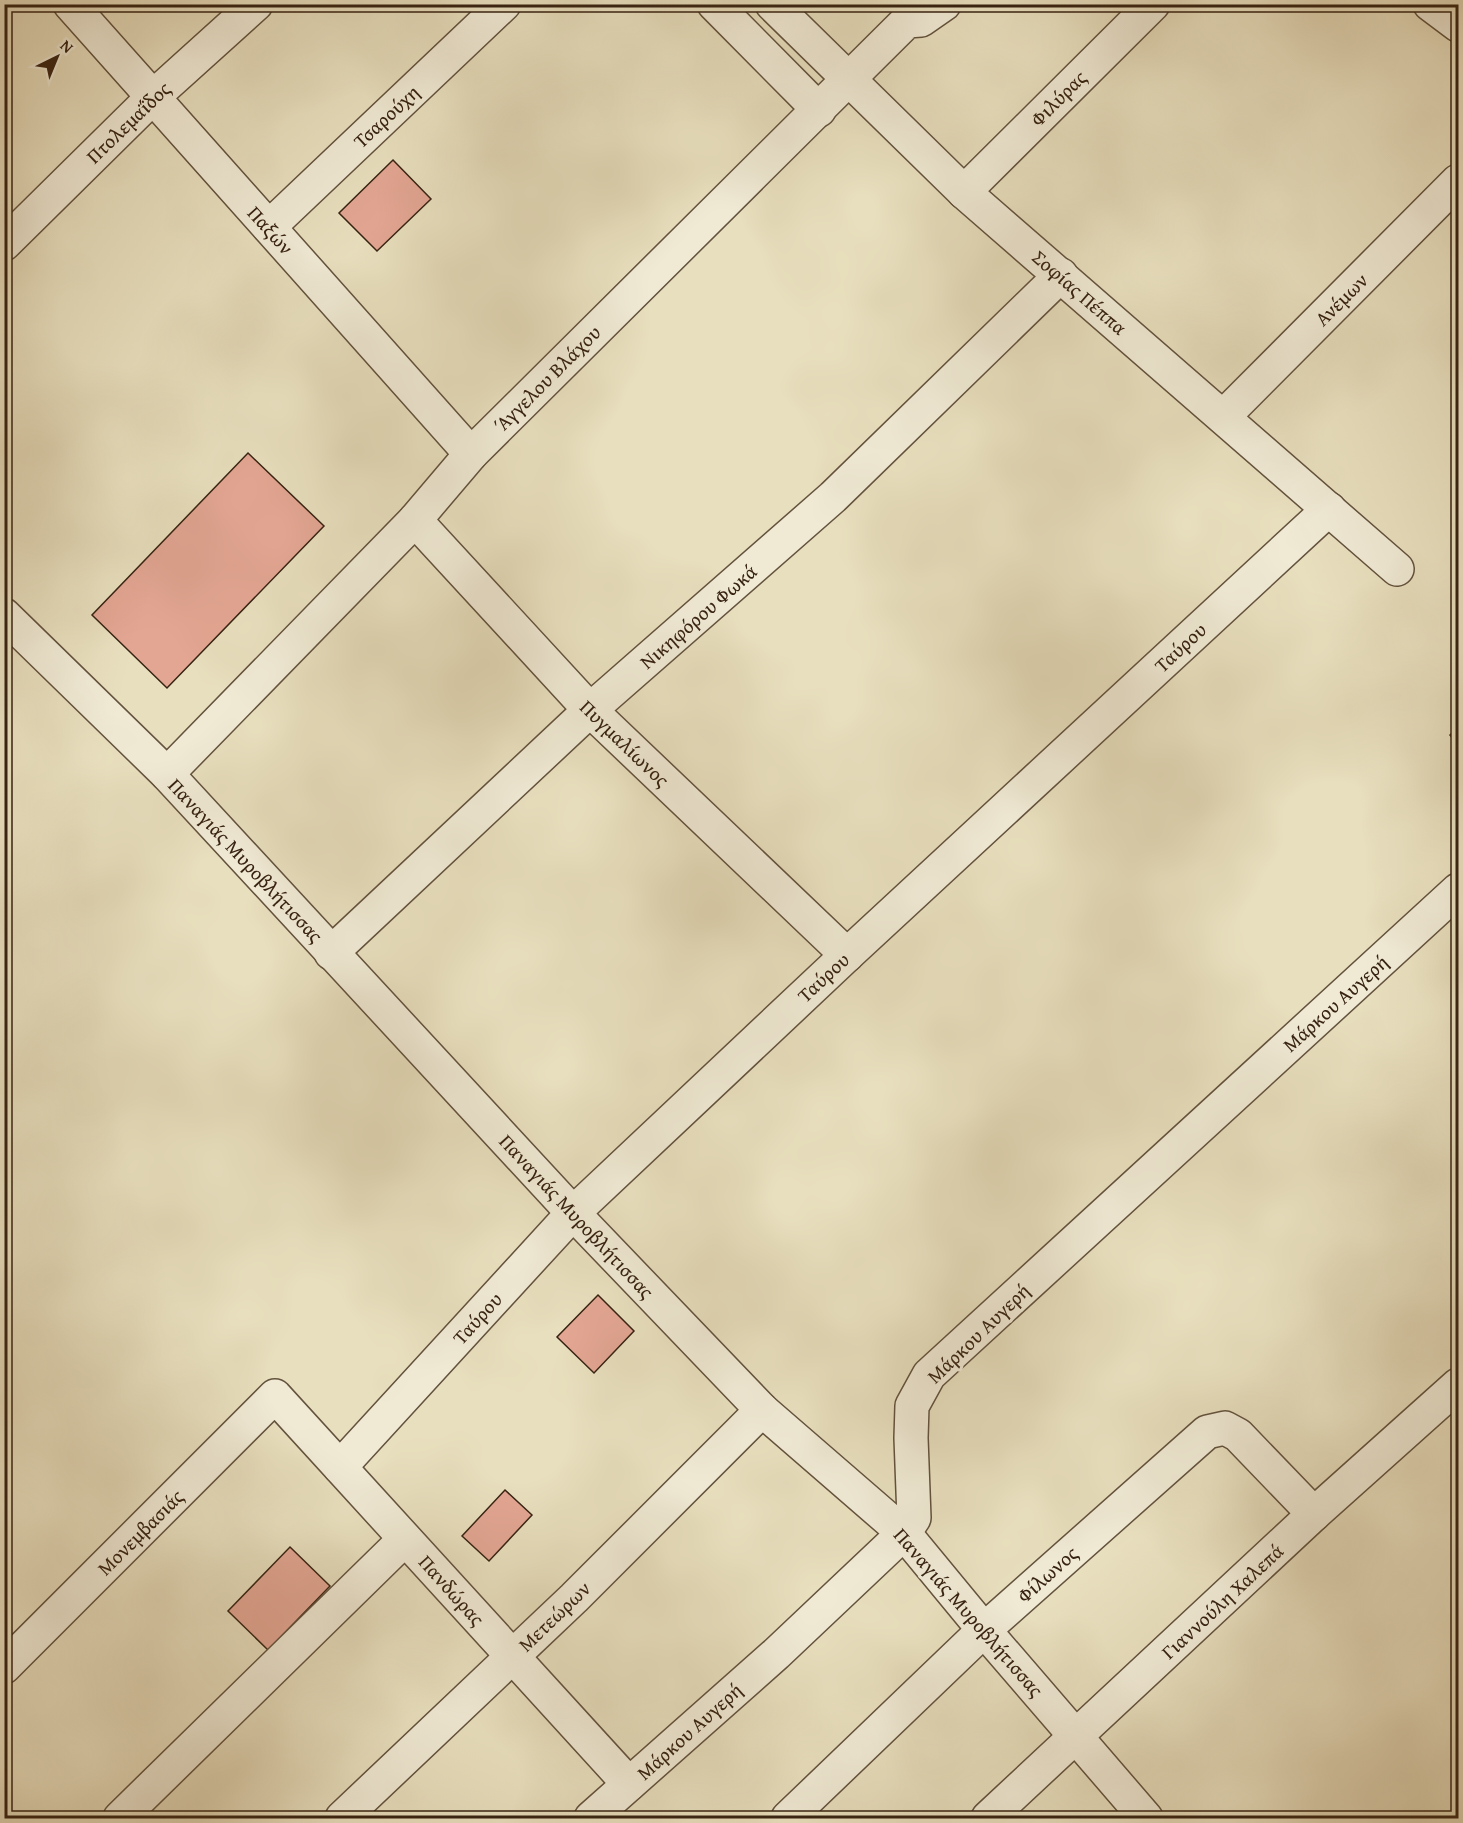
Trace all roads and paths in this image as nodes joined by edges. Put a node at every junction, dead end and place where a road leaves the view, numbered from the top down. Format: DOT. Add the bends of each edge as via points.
graph roads {
  1 [pos="70,4"];
  2 [pos="256,4"];
  3 [pos="504,4"];
  4 [pos="714,4"];
  5 [pos="772,4"];
  6 [pos="944,4"];
  7 [pos="1153,4"];
  8 [pos="1430,4"];
  9 [pos="1458,25"];
  10 [pos="848,81"];
  11 [pos="153,97"];
  12 [pos="819,110"];
  13 [pos="1458,180"];
  14 [pos="964,192"];
  15 [pos="268,227"];
  16 [pos="4,244"];
  17 [pos="1060,275"];
  18 [pos="1223,417"];
  19 [pos="471,454"];
  20 [pos="1329,509"];
  21 [pos="414,520"];
  22 [pos="1397,569"];
  23 [pos="4,615"];
  24 [pos="590,710"];
  25 [pos="167,774"];
  26 [pos="1458,890"];
  27 [pos="331,953"];
  28 [pos="847,955"];
  29 [pos="573,1213"];
  30 [pos="1458,1385"];
  31 [pos="275,1396"];
  32 [pos="762,1410"];
  33 [pos="340,1467"];
  34 [pos="1314,1514"];
  35 [pos="904,1533"];
  36 [pos="405,1539"];
  37 [pos="984,1630"];
  38 [pos="513,1656"];
  39 [pos="4,1667"];
  40 [pos="1077,1737"];
  41 [pos="629,1784"];
  42 [pos="120,1818"];
  43 [pos="342,1818"];
  44 [pos="591,1818"];
  45 [pos="788,1818"];
  46 [pos="988,1818"];
  47 [pos="1146,1818"];
  1 -- 11 [label="street, Παξών"];
  2 -- 11 [label="street, Πτολεμαΐδος"];
  3 -- 15 [label="street, Τσαρούχη"];
  4 -- 12 [label="street"];
  5 -- 10 [label="street, Σοφίας Πέππα"];
  6 -- 10 [label="street, Άγγελου Βλάχου" via="921,20 907,21"];
  7 -- 14 [label="street, Φιλύρας"];
  8 -- 9 [label="street"];
  10 -- 12 [label="street, Άγγελου Βλάχου"];
  10 -- 14 [label="street, Σοφίας Πέππα"];
  11 -- 15 [label="street, Παξών"];
  11 -- 16 [label="street, Πτολεμαΐδος"];
  12 -- 19 [label="street, Άγγελου Βλάχου"];
  13 -- 18 [label="street, Ανέμων"];
  14 -- 17 [label="street, Σοφίας Πέππα"];
  15 -- 19 [label="street, Παξών"];
  17 -- 18 [label="street, Σοφίας Πέππα"];
  17 -- 24 [label="street, Νικηφόρου Φωκά" via="833,497"];
  18 -- 20 [label="street, Σοφίας Πέππα"];
  19 -- 21 [label="street, Άγγελου Βλάχου"];
  20 -- 22 [label="street, Σοφίας Πέππα"];
  20 -- 28 [label="street, Ταύρου"];
  21 -- 24 [label="street, Πυγμαλίωνος"];
  21 -- 25 [label="street, Άγγελου Βλάχου"];
  23 -- 25 [label="street, Παναγιάς Μυροβλήτισσας"];
  24 -- 27 [label="street, Νικηφόρου Φωκά"];
  24 -- 28 [label="street, Πυγμαλίωνος"];
  25 -- 27 [label="street, Παναγιάς Μυροβλήτισσας"];
  26 -- 35 [label="street, Μάρκου Αυγερή" via="929,1376 912,1406 914,1518"];
  27 -- 29 [label="street, Παναγιάς Μυροβλήτισσας"];
  28 -- 29 [label="street, Ταύρου"];
  29 -- 32 [label="street, Παναγιάς Μυροβλήτισσας"];
  29 -- 33 [label="street, Ταύρου"];
  30 -- 34 [label="street, Γιαννούλη Χαλεπά"];
  31 -- 33 [label="street, Πανδώρας"];
  31 -- 39 [label="street, Μονεμβασιάς"];
  32 -- 35 [label="street, Παναγιάς Μυροβλήτισσας"];
  32 -- 38 [label="street, Μετεώρων"];
  33 -- 36 [label="street, Πανδώρας"];
  34 -- 37 [label="street, Φίλωνος" via="1238,1435 1225,1428 1207,1432"];
  34 -- 40 [label="street, Γιαννούλη Χαλεπά"];
  35 -- 37 [label="street, Παναγιάς Μυροβλήτισσας"];
  35 -- 41 [label="street, Μάρκου Αυγερή" via="784,1647"];
  36 -- 38 [label="street, Πανδώρας"];
  36 -- 42 [label="street"];
  37 -- 40 [label="street, Παναγιάς Μυροβλήτισσας"];
  37 -- 45 [label="street, Φίλωνος"];
  38 -- 41 [label="street, Πανδώρας"];
  38 -- 43 [label="street, Μετεώρων"];
  40 -- 46 [label="street, Γιαννούλη Χαλεπά"];
  40 -- 47 [label="street, Παναγιάς Μυροβλήτισσας"];
  41 -- 44 [label="street, Μάρκου Αυγερή"];
}
